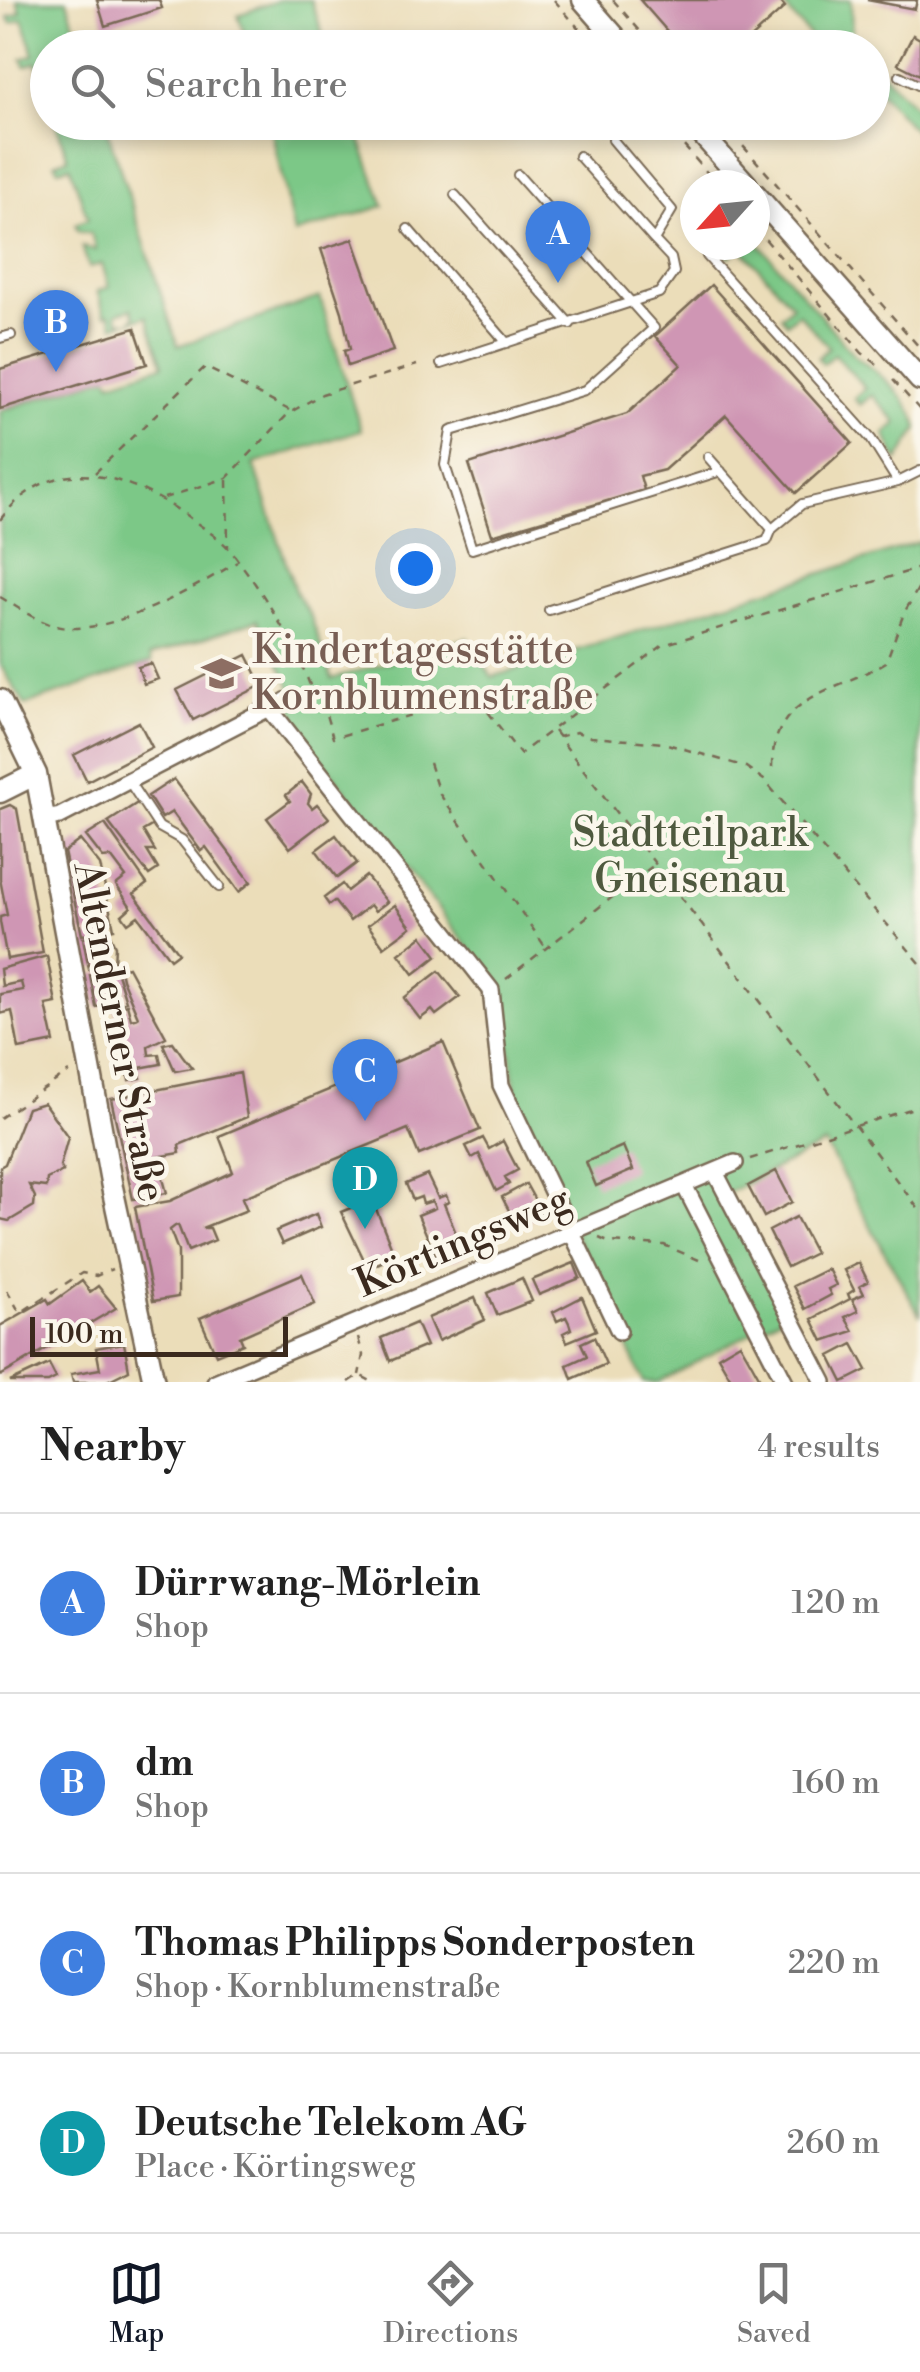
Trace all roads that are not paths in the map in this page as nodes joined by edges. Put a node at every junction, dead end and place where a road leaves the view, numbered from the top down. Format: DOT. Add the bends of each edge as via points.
graph roads {
  1 [pos="583,0"];
  2 [pos="609,30"];
  3 [pos="900,76"];
  4 [pos="920,86"];
  5 [pos="613,140"];
  6 [pos="707,140"];
  7 [pos="579,156"];
  8 [pos="734,170"];
  9 [pos="518,175"];
  10 [pos="456,194"];
  11 [pos="770,211"];
  12 [pos="408,230"];
  13 [pos="654,240"];
  14 [pos="711,260"];
  15 [pos="632,305"];
  16 [pos="570,324"];
  17 [pos="11,335"];
  18 [pos="0,338"];
  19 [pos="507,343"];
  20 [pos="441,364"];
  21 [pos="920,380"];
  22 [pos="708,457"];
  23 [pos="721,472"];
  24 [pos="920,472"];
  25 [pos="898,482"];
  26 [pos="772,528"];
  27 [pos="550,610"];
  28 [pos="285,696"];
  29 [pos="0,700"];
  30 [pos="268,708"];
  31 [pos="36,774"];
  32 [pos="128,780"];
  33 [pos="0,792"];
  34 [pos="45,819"];
  35 [pos="218,887"];
  36 [pos="735,1163"];
  37 [pos="716,1172"];
  38 [pos="684,1186"];
  39 [pos="574,1232"];
  40 [pos="619,1331"];
  41 [pos="154,1382"];
  42 [pos="216,1382"];
  43 [pos="785,1382"];
  44 [pos="824,1382"];
  1 -- 2 [label="main road"];
  3 -- 4 [label="lane"];
  5 -- 13 [label="lane" via="672,210"];
  6 -- 8 [label="main road"];
  7 -- 13 [label="lane"];
  9 -- 15 [label="lane"];
  10 -- 16 [label="lane"];
  11 -- 21 [label="main road"];
  12 -- 19 [label="lane"];
  13 -- 15 [label="lane" via="674,272 660,293"];
  14 -- 25 [label="lane" via="871,438"];
  15 -- 16 [label="lane"];
  15 -- 23 [label="lane" via="654,328 586,390 451,431 445,465 472,549"];
  16 -- 19 [label="lane"];
  17 -- 18 [label="lane"];
  19 -- 20 [label="lane"];
  22 -- 23 [label="lane"];
  23 -- 26 [label="lane"];
  24 -- 25 [label="lane"];
  25 -- 26 [label="lane" via="802,504"];
  26 -- 27 [label="lane" via="767,542"];
  28 -- 30 [label="lane"];
  29 -- 31 [label="main road, Altenderner Straße"];
  30 -- 32 [label="street"];
  30 -- 39 [label="street" via="491,990 501,1085"];
  31 -- 33 [label="main road"];
  31 -- 34 [label="main road, Altenderner Straße"];
  32 -- 34 [label="street"];
  32 -- 35 [label="lane" via="159,827 182,840"];
  34 -- 41 [label="main road, Altenderner Straße"];
  36 -- 37 [label="street, Körtingsweg"];
  37 -- 38 [label="street, Körtingsweg"];
  37 -- 44 [label="street"];
  38 -- 39 [label="street, Körtingsweg"];
  38 -- 43 [label="street"];
  39 -- 40 [label="street"];
  39 -- 42 [label="street, Körtingsweg"];
}
